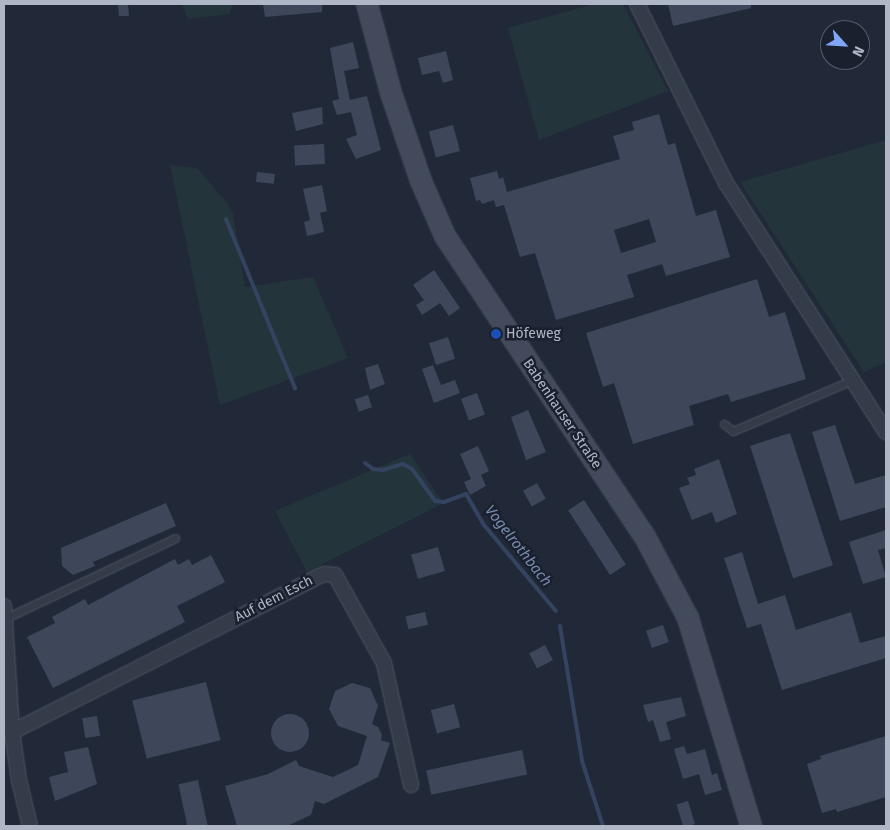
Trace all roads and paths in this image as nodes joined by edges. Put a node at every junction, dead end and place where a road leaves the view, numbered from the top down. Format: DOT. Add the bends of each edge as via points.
graph roads {
  1 [pos="367,4"];
  2 [pos="637,4"];
  3 [pos="852,380"];
  4 [pos="724,424"];
  5 [pos="886,432"];
  6 [pos="175,538"];
  7 [pos="5,612"];
  8 [pos="12,732"];
  9 [pos="411,785"];
  10 [pos="30,826"];
  11 [pos="751,826"];
  1 -- 11 [label="main road, Babenhauser Straße" via="394,101 421,181 445,236 644,535 688,618"];
  2 -- 3 [label="street" via="726,183"];
  3 -- 4 [label="lane" via="733,431"];
  3 -- 5 [label="street"];
  6 -- 7 [label="lane"];
  7 -- 8 [label="street"];
  8 -- 9 [label="street, Auf dem Esch" via="311,580 324,574 335,575 384,663"];
  8 -- 10 [label="street"];
}
